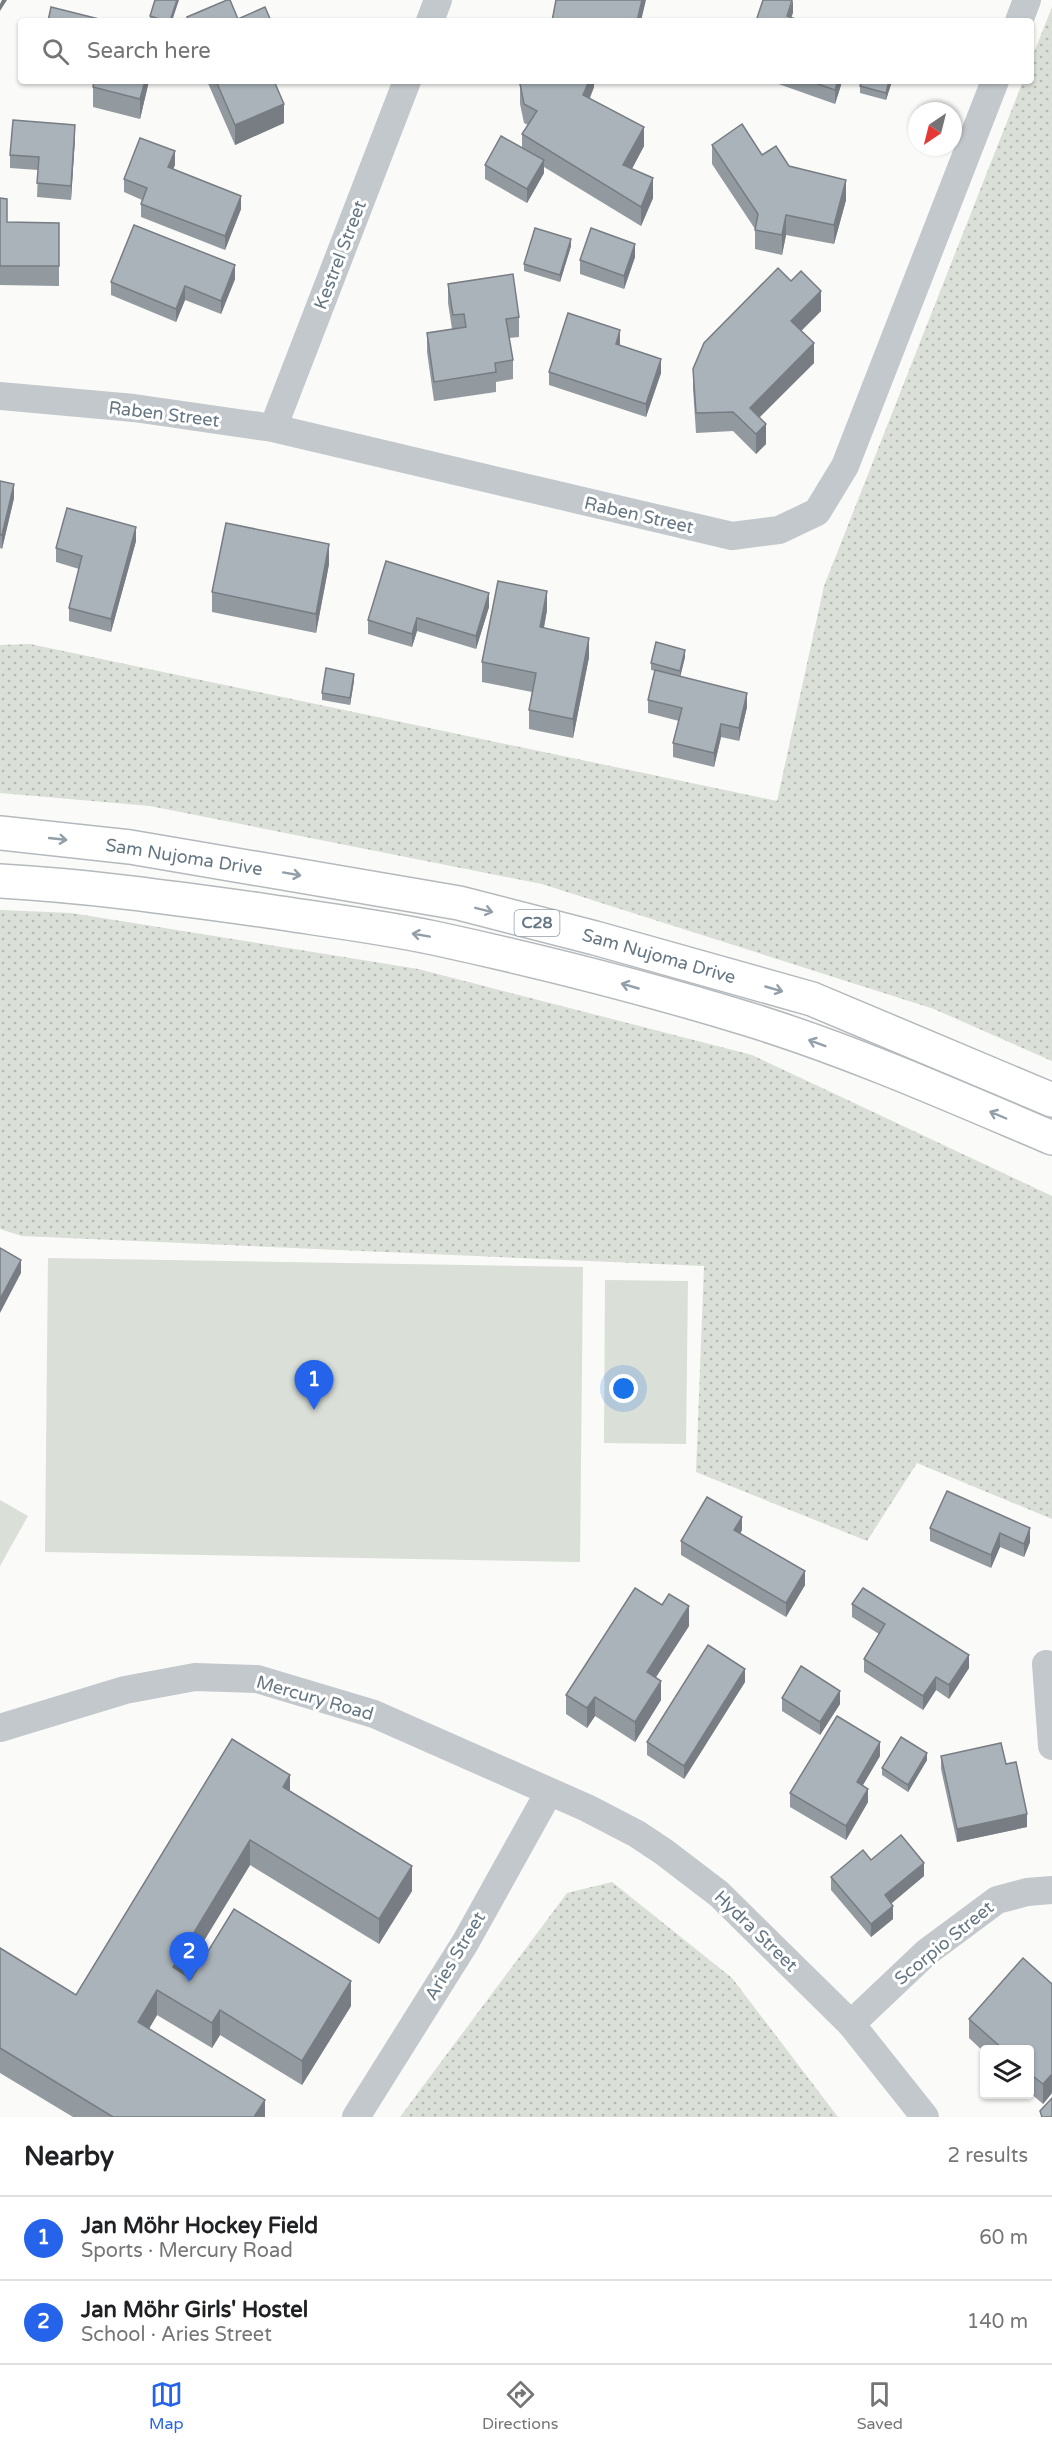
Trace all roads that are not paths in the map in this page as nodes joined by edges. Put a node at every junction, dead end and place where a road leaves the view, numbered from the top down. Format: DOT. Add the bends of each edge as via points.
graph roads {
  1 [pos="438,0"];
  2 [pos="1027,0"];
  3 [pos="431,18"];
  4 [pos="1020,18"];
  5 [pos="406,84"];
  6 [pos="994,84"];
  7 [pos="0,396"];
  8 [pos="273,428"];
  9 [pos="0,833"];
  10 [pos="0,881"];
  11 [pos="1052,1100"];
  12 [pos="1052,1138"];
  13 [pos="1046,1664"];
  14 [pos="0,1728"];
  15 [pos="1052,1746"];
  16 [pos="549,1792"];
  17 [pos="1052,1890"];
  18 [pos="851,2024"];
  19 [pos="356,2117"];
  20 [pos="925,2117"];
  1 -- 3 [label="street"];
  2 -- 4 [label="street"];
  5 -- 8 [label="street, Kestrel Street"];
  6 -- 8 [label="street, Raben Street" via="845,466 817,512 779,530 732,536"];
  7 -- 8 [label="street, Raben Street" via="134,408"];
  9 -- 11 [label="highway, Sam Nujoma Drive / C28, one-way" via="130,847 459,903 812,999"];
  12 -- 10 [label="highway, Sam Nujoma Drive / C28, one-way" via="879,1065 752,1020 585,973 432,937 360,925 152,894"];
  13 -- 15 [label="street"];
  14 -- 16 [label="street, Mercury Road" via="125,1690 195,1677 257,1679 374,1714"];
  16 -- 18 [label="street, Hydra Street" via="637,1834 719,1894"];
  16 -- 19 [label="street, Aries Street" via="465,1942"];
  17 -- 18 [label="street, Scorpio Street" via="997,1900 927,1952"];
  18 -- 20 [label="street, Hydra Street"];
}
